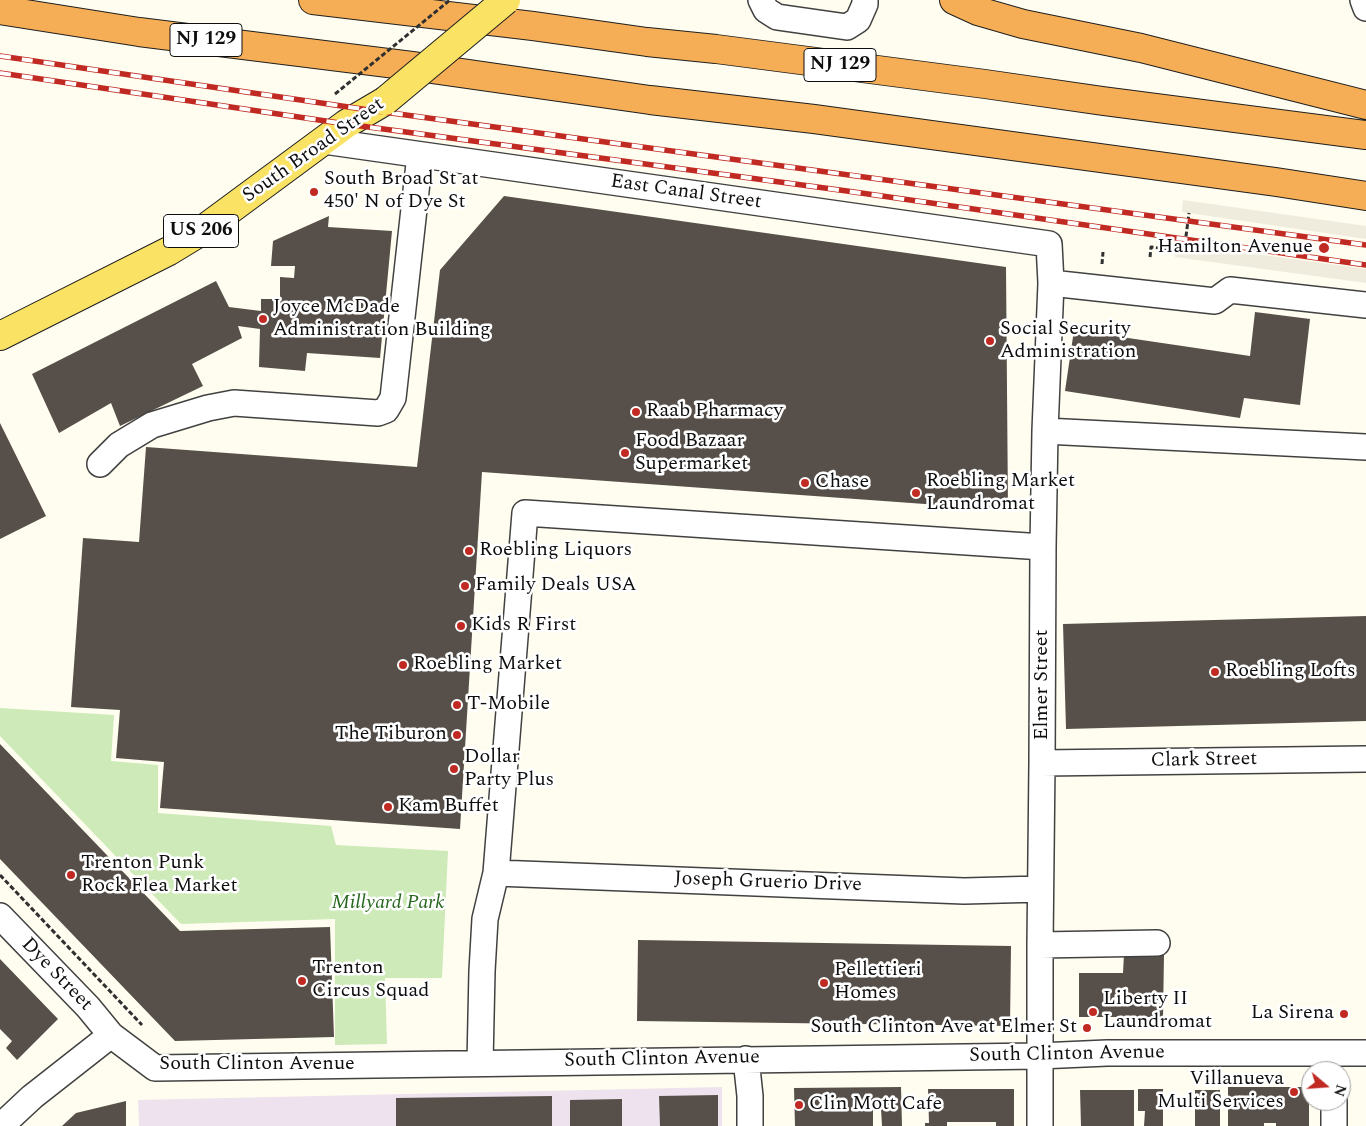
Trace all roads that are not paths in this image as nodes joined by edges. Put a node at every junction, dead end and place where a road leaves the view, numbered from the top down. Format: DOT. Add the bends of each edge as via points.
graph roads {
  1 [pos="312,0"];
  2 [pos="506,0"];
  3 [pos="761,0"];
  4 [pos="865,0"];
  5 [pos="954,0"];
  6 [pos="1363,0"];
  7 [pos="1366,8"];
  8 [pos="0,10"];
  9 [pos="1366,105"];
  10 [pos="1366,135"];
  11 [pos="324,141"];
  12 [pos="420,155"];
  13 [pos="1366,196"];
  14 [pos="1049,244"];
  15 [pos="1051,283"];
  16 [pos="1366,305"];
  17 [pos="0,336"];
  18 [pos="1045,431"];
  19 [pos="1366,446"];
  20 [pos="100,464"];
  21 [pos="1043,547"];
  22 [pos="1366,759"];
  23 [pos="1042,762"];
  24 [pos="496,873"];
  25 [pos="1040,889"];
  26 [pos="0,916"];
  27 [pos="1157,943"];
  28 [pos="1040,945"];
  29 [pos="111,1035"];
  30 [pos="1366,1053"];
  31 [pos="1039,1056"];
  32 [pos="746,1059"];
  33 [pos="1311,1061"];
  34 [pos="1338,1061"];
  35 [pos="480,1063"];
  36 [pos="1334,1111"];
  37 [pos="1,1126"];
  38 [pos="750,1126"];
  39 [pos="1040,1126"];
  40 [pos="1334,1126"];
  1 -- 10 [label="highway, NJ 129" via="716,49"];
  2 -- 11 [label="main road, South Broad Street / US 206, bridge" via="386,101"];
  3 -- 4 [label="street" via="766,10 777,17 847,27 858,20"];
  5 -- 9 [label="highway" via="978,12 1023,24 1141,48"];
  6 -- 7 [label="street"];
  8 -- 13 [label="highway, NJ 129" via="139,32 823,120"];
  11 -- 12 [label="street, East Canal Street"];
  11 -- 17 [label="main road, South Broad Street / US 206" via="169,251"];
  12 -- 14 [label="street, East Canal Street"];
  12 -- 20 [label="street" via="392,398 386,410 378,413 234,403 152,425 119,445"];
  14 -- 15 [label="street, Elmer Street"];
  15 -- 16 [label="street" via="1215,301 1230,290"];
  15 -- 18 [label="street, Elmer Street"];
  18 -- 19 [label="street"];
  18 -- 21 [label="street, Elmer Street"];
  21 -- 23 [label="street, Elmer Street"];
  21 -- 24 [label="street" via="525,513"];
  22 -- 23 [label="street, Clark Street"];
  23 -- 25 [label="street, Elmer Street"];
  24 -- 25 [label="street, Joseph Gruerio Drive" via="964,891"];
  24 -- 35 [label="street" via="486,919"];
  25 -- 28 [label="street, Elmer Street"];
  26 -- 29 [label="street, Dye Street"];
  27 -- 28 [label="street"];
  28 -- 31 [label="street, Elmer Street"];
  29 -- 35 [label="street, South Clinton Avenue" via="155,1068"];
  29 -- 37 [label="street" via="32,1097"];
  30 -- 34 [label="street, South Clinton Avenue"];
  31 -- 32 [label="street, South Clinton Avenue"];
  31 -- 33 [label="street, South Clinton Avenue" via="1117,1053"];
  31 -- 39 [label="street, Elmer Street"];
  32 -- 35 [label="street, South Clinton Avenue"];
  32 -- 38 [label="street"];
  36 -- 40 [label="street"];
}
